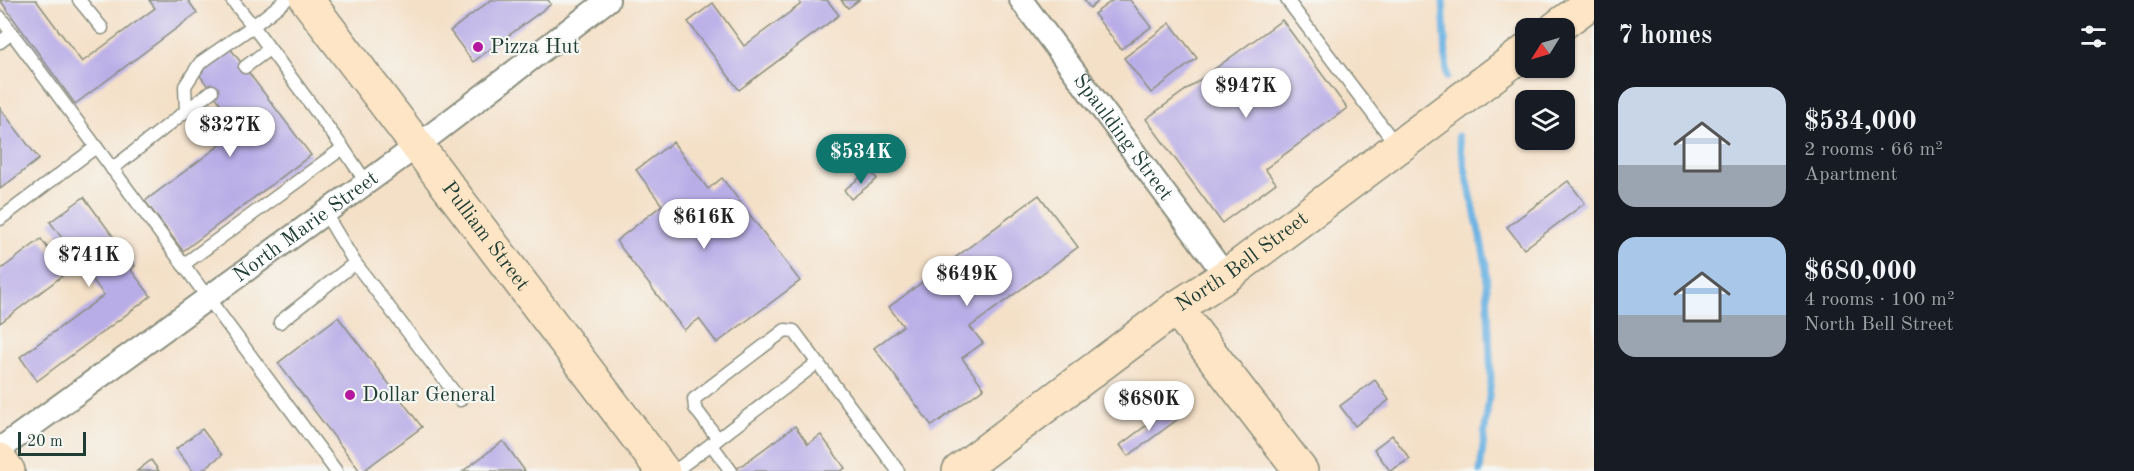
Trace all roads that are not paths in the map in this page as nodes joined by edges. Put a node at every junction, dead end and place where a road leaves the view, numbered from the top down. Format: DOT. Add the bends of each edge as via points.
graph roads {
  1 [pos="79,0"];
  2 [pos="232,0"];
  3 [pos="286,0"];
  4 [pos="307,0"];
  5 [pos="608,0"];
  6 [pos="1021,0"];
  7 [pos="1287,0"];
  8 [pos="1594,0"];
  9 [pos="0,17"];
  10 [pos="1570,18"];
  11 [pos="253,26"];
  12 [pos="102,28"];
  13 [pos="12,33"];
  14 [pos="0,42"];
  15 [pos="269,49"];
  16 [pos="1515,59"];
  17 [pos="245,67"];
  18 [pos="212,91"];
  19 [pos="186,111"];
  20 [pos="417,146"];
  21 [pos="96,147"];
  22 [pos="1398,147"];
  23 [pos="343,148"];
  24 [pos="112,169"];
  25 [pos="366,182"];
  26 [pos="325,213"];
  27 [pos="0,219"];
  28 [pos="355,263"];
  29 [pos="183,265"];
  30 [pos="1226,276"];
  31 [pos="208,298"];
  32 [pos="1176,308"];
  33 [pos="280,322"];
  34 [pos="817,363"];
  35 [pos="460,400"];
  36 [pos="715,442"];
  37 [pos="0,449"];
  38 [pos="0,460"];
  39 [pos="973,467"];
  40 [pos="891,469"];
  41 [pos="8,471"];
  42 [pos="336,471"];
  43 [pos="663,471"];
  44 [pos="675,471"];
  45 [pos="731,471"];
  46 [pos="1301,471"];
  1 -- 12 [label="lane"];
  2 -- 11 [label="lane"];
  3 -- 11 [label="lane"];
  4 -- 20 [label="main road, Pulliam Street"];
  5 -- 20 [label="street, North Marie Street"];
  6 -- 30 [label="street, Spaulding Street"];
  7 -- 22 [label="lane"];
  8 -- 10 [label="main road"];
  9 -- 13 [label="lane"];
  11 -- 15 [label="lane"];
  11 -- 19 [label="lane" via="200,63 185,86"];
  13 -- 14 [label="lane"];
  13 -- 21 [label="lane"];
  15 -- 17 [label="lane"];
  15 -- 23 [label="lane"];
  16 -- 22 [label="main road, North Bell Street"];
  18 -- 19 [label="lane"];
  19 -- 24 [label="lane"];
  20 -- 25 [label="street, North Marie Street"];
  20 -- 43 [label="main road, Pulliam Street"];
  21 -- 24 [label="lane"];
  21 -- 27 [label="lane"];
  22 -- 30 [label="main road, North Bell Street"];
  23 -- 25 [label="lane"];
  23 -- 29 [label="lane"];
  24 -- 29 [label="lane"];
  25 -- 26 [label="street, North Marie Street"];
  26 -- 28 [label="lane"];
  26 -- 31 [label="street, North Marie Street"];
  28 -- 33 [label="lane"];
  28 -- 35 [label="lane"];
  29 -- 31 [label="lane"];
  30 -- 32 [label="main road, North Bell Street"];
  31 -- 37 [label="street, North Marie Street"];
  31 -- 42 [label="lane"];
  32 -- 39 [label="main road, North Bell Street"];
  32 -- 46 [label="main road"];
  34 -- 36 [label="lane"];
  34 -- 36 [label="lane" via="794,331 785,330 694,399 695,408"];
  34 -- 40 [label="lane"];
  36 -- 44 [label="lane"];
  36 -- 45 [label="lane"];
  38 -- 41 [label="main road"];
}
